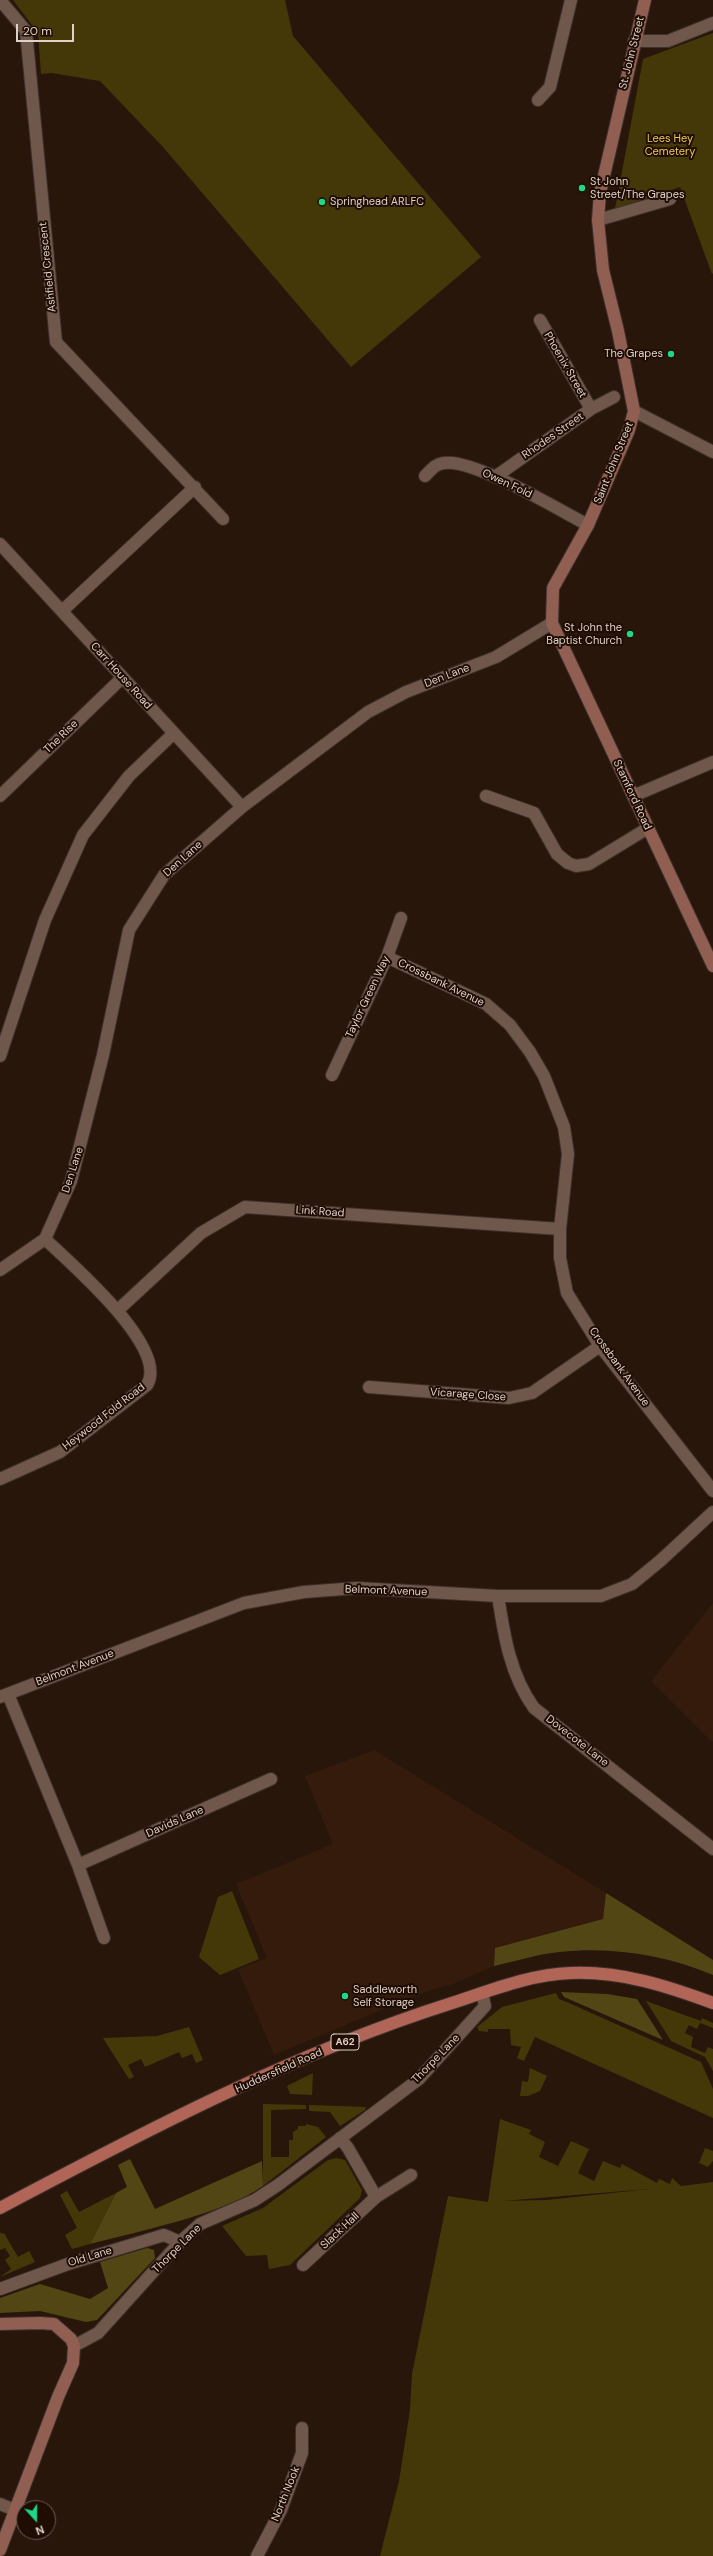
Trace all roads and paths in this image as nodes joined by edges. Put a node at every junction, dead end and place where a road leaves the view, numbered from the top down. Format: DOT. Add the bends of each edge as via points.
graph roads {
  1 [pos="0,0"];
  2 [pos="571,0"];
  3 [pos="645,0"];
  4 [pos="713,23"];
  5 [pos="634,41"];
  6 [pos="538,100"];
  7 [pos="619,106"];
  8 [pos="670,199"];
  9 [pos="598,220"];
  10 [pos="540,320"];
  11 [pos="614,397"];
  12 [pos="591,409"];
  13 [pos="634,411"];
  14 [pos="713,452"];
  15 [pos="425,476"];
  16 [pos="495,477"];
  17 [pos="195,487"];
  18 [pos="223,519"];
  19 [pos="588,525"];
  20 [pos="0,544"];
  21 [pos="62,610"];
  22 [pos="552,623"];
  23 [pos="122,678"];
  24 [pos="174,733"];
  25 [pos="713,762"];
  26 [pos="0,796"];
  27 [pos="486,796"];
  28 [pos="633,796"];
  29 [pos="242,807"];
  30 [pos="648,828"];
  31 [pos="401,918"];
  32 [pos="387,957"];
  33 [pos="713,966"];
  34 [pos="0,1056"];
  35 [pos="332,1075"];
  36 [pos="560,1229"];
  37 [pos="45,1238"];
  38 [pos="0,1270"];
  39 [pos="118,1310"];
  40 [pos="600,1346"];
  41 [pos="369,1387"];
  42 [pos="0,1479"];
  43 [pos="713,1491"];
  44 [pos="713,1512"];
  45 [pos="498,1596"];
  46 [pos="4,1696"];
  47 [pos="271,1779"];
  48 [pos="713,1848"];
  49 [pos="78,1865"];
  50 [pos="104,1938"];
  51 [pos="482,1993"];
  52 [pos="713,2003"];
  53 [pos="340,2138"];
  54 [pos="411,2175"];
  55 [pos="376,2197"];
  56 [pos="0,2208"];
  57 [pos="180,2242"];
  58 [pos="303,2265"];
  59 [pos="0,2289"];
  60 [pos="0,2324"];
  61 [pos="74,2346"];
  62 [pos="302,2428"];
  63 [pos="0,2504"];
  64 [pos="15,2510"];
  65 [pos="0,2550"];
  66 [pos="257,2556"];
  1 -- 17 [label="street, Ashfield Crescent" via="26,31 56,342"];
  2 -- 6 [label="street" via="550,87"];
  3 -- 5 [label="street, St. John Street"];
  4 -- 5 [label="street" via="668,41"];
  5 -- 7 [label="street, St. John Street"];
  7 -- 9 [label="street, Saint John Street" via="600,192"];
  8 -- 9 [label="street"];
  9 -- 13 [label="street, Saint John Street" via="603,270"];
  10 -- 12 [label="street, Phoenix Street"];
  11 -- 12 [label="street, Rhodes Street"];
  12 -- 16 [label="street, Rhodes Street"];
  13 -- 14 [label="street"];
  13 -- 19 [label="street, Saint John Street" via="629,430"];
  15 -- 16 [label="street, Owen Fold" via="434,465 459,463"];
  16 -- 19 [label="street, Owen Fold"];
  17 -- 18 [label="street, Ashfield Crescent"];
  17 -- 21 [label="street"];
  19 -- 22 [label="street, Saint John Street" via="553,588"];
  20 -- 21 [label="street, Carr House Road"];
  21 -- 23 [label="street, Carr House Road"];
  22 -- 28 [label="street, Stamford Road"];
  22 -- 29 [label="street, Den Lane" via="496,657 406,692 368,712"];
  23 -- 24 [label="street, Carr House Road"];
  23 -- 26 [label="street, The Rise"];
  24 -- 29 [label="street, Carr House Road"];
  24 -- 34 [label="street" via="129,776 83,835 45,920"];
  25 -- 28 [label="street"];
  27 -- 30 [label="street" via="534,813 557,854 576,866 589,864"];
  28 -- 30 [label="street, Stamford Road"];
  29 -- 37 [label="street, Den Lane" via="164,875 129,930 104,1055 72,1181"];
  30 -- 33 [label="street, Stamford Road"];
  31 -- 32 [label="street, Taylor Green Way"];
  32 -- 35 [label="street, Taylor Green Way"];
  32 -- 36 [label="street, Crossbank Avenue" via="486,1004 510,1025 530,1052 544,1076 564,1127 568,1154"];
  36 -- 39 [label="street, Link Road" via="245,1207 201,1233"];
  36 -- 40 [label="street, Crossbank Avenue" via="560,1258 565,1287"];
  37 -- 38 [label="street, Den Lane"];
  37 -- 39 [label="street, Heywood Fold Road"];
  39 -- 42 [label="street, Heywood Fold Road" via="152,1365 152,1377 148,1385 60,1452"];
  40 -- 41 [label="street, Vicarage Close" via="532,1393 522,1396 509,1398"];
  40 -- 43 [label="street, Crossbank Avenue"];
  44 -- 45 [label="street, Belmont Avenue" via="632,1584 601,1596"];
  45 -- 46 [label="street, Belmont Avenue" via="357,1588 304,1592 252,1602"];
  45 -- 48 [label="street, Dovecote Lane" via="505,1643 522,1691 534,1708"];
  46 -- 49 [label="street"];
  47 -- 49 [label="street, Davids Lane"];
  49 -- 50 [label="street"];
  51 -- 52 [label="main road, Huddersfield Road / A62" via="544,1976 594,1973 663,1985"];
  51 -- 53 [label="street, Thorpe Lane" via="485,2006 419,2080"];
  51 -- 56 [label="main road, Huddersfield Road / A62" via="414,2015 309,2057 147,2132"];
  53 -- 55 [label="street"];
  53 -- 57 [label="street, Thorpe Lane" via="272,2189 255,2200 200,2224"];
  54 -- 55 [label="street, Slack Hall"];
  55 -- 58 [label="street, Slack Hall"];
  57 -- 59 [label="street, Old Lane" via="164,2235 68,2264"];
  57 -- 61 [label="street, Thorpe Lane" via="98,2333"];
  60 -- 61 [label="street" via="54,2324 71,2339"];
  61 -- 64 [label="street" via="73,2363"];
  62 -- 66 [label="street, North Nook" via="302,2453 281,2510"];
  63 -- 64 [label="street"];
  64 -- 65 [label="street"];
}
